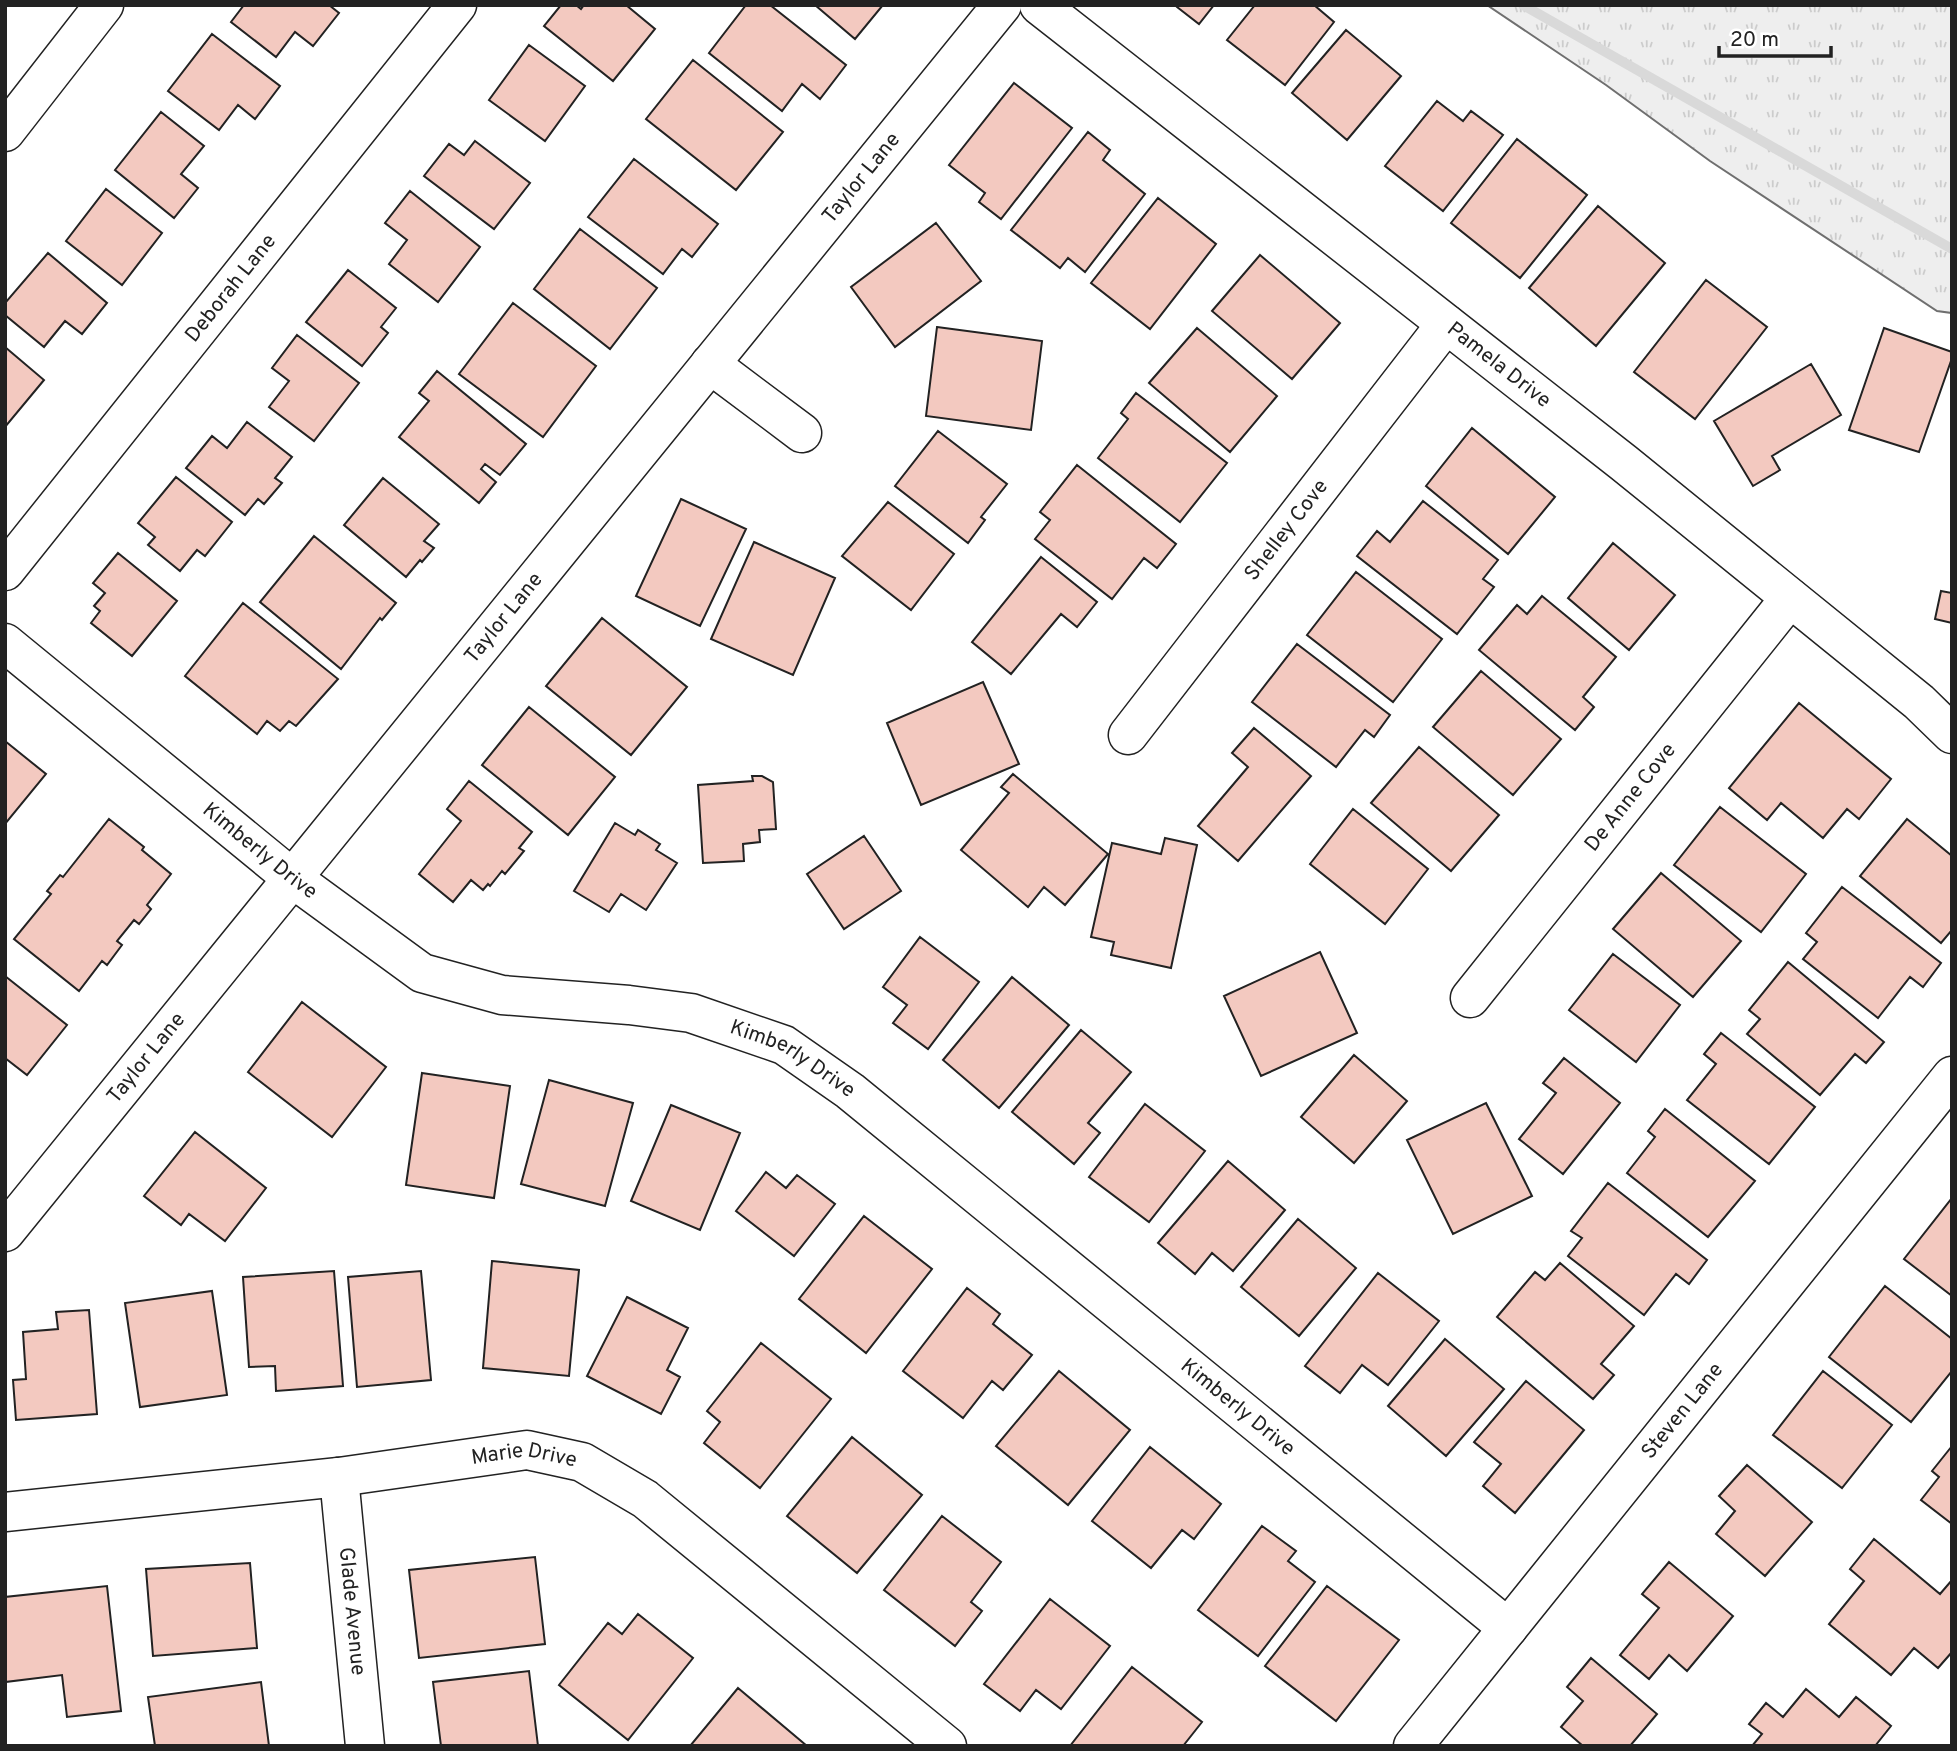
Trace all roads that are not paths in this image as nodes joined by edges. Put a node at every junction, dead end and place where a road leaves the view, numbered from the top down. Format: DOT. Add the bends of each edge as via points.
graph roads {
  1 [pos="104,5"];
  2 [pos="457,5"];
  3 [pos="1002,5"];
  4 [pos="1039,5"];
  5 [pos="5,132"];
  6 [pos="1446,324"];
  7 [pos="710,364"];
  8 [pos="802,433"];
  9 [pos="5,571"];
  10 [pos="1790,598"];
  11 [pos="5,643"];
  12 [pos="1952,734"];
  13 [pos="1128,735"];
  14 [pos="292,878"];
  15 [pos="1470,998"];
  16 [pos="1952,1076"];
  17 [pos="5,1231"];
  18 [pos="339,1478"];
  19 [pos="5,1512"];
  20 [pos="1508,1628"];
  21 [pos="365,1746"];
  22 [pos="947,1746"];
  23 [pos="1413,1746"];
  1 -- 5 [label="street"];
  2 -- 9 [label="street, Deborah Lane"];
  3 -- 7 [label="street, Taylor Lane"];
  4 -- 6 [label="street, Pamela Drive"];
  6 -- 10 [label="street, Pamela Drive"];
  6 -- 13 [label="street, Shelley Cove"];
  7 -- 8 [label="street"];
  7 -- 14 [label="street, Taylor Lane"];
  10 -- 12 [label="street, Pamela Drive"];
  10 -- 15 [label="street, De Anne Cove"];
  11 -- 14 [label="street, Kimberly Drive"];
  14 -- 17 [label="street, Taylor Lane"];
  14 -- 20 [label="street, Kimberly Drive" via="422,973 502,995 691,1013 784,1045 850,1091"];
  16 -- 20 [label="street, Steven Lane"];
  18 -- 19 [label="street, Marie Drive"];
  18 -- 21 [label="street, Glade Avenue"];
  18 -- 22 [label="street, Marie Drive" via="527,1450 582,1462 645,1499"];
  20 -- 23 [label="street, Steven Lane"];
}
